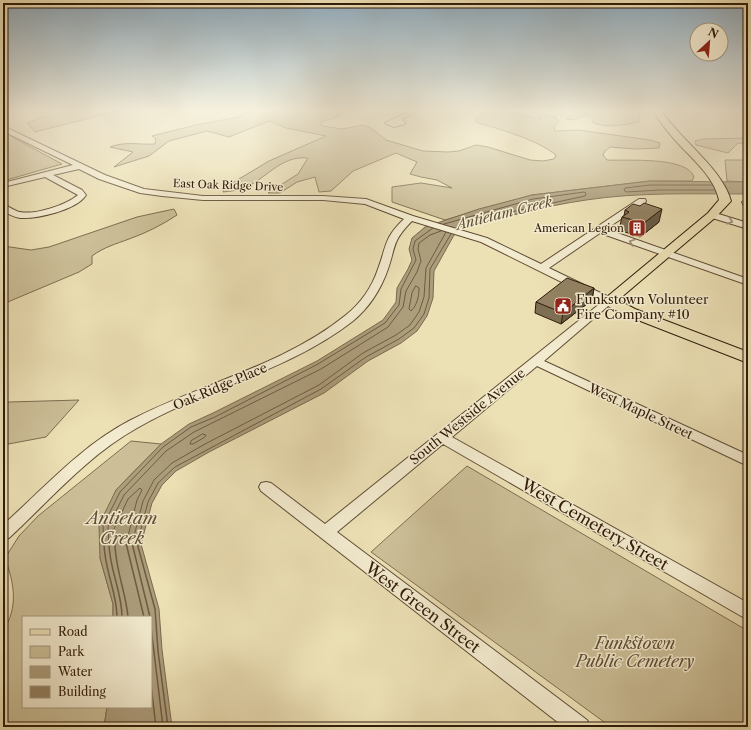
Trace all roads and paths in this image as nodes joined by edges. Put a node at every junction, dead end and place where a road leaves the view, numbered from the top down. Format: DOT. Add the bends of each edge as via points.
graph roads {
  1 [pos="36,144"];
  2 [pos="685,144"];
  3 [pos="80,166"];
  4 [pos="47,175"];
  5 [pos="3,186"];
  6 [pos="748,200"];
  7 [pos="642,201"];
  8 [pos="748,206"];
  9 [pos="3,207"];
  10 [pos="712,215"];
  11 [pos="414,219"];
  12 [pos="748,226"];
  13 [pos="600,230"];
  14 [pos="665,254"];
  15 [pos="542,268"];
  16 [pos="748,282"];
  17 [pos="609,301"];
  18 [pos="748,358"];
  19 [pos="535,361"];
  20 [pos="442,437"];
  21 [pos="748,460"];
  22 [pos="266,486"];
  23 [pos="326,532"];
  24 [pos="3,534"];
  25 [pos="748,612"];
  26 [pos="580,727"];
  1 -- 3 [label="street, East Oak Ridge Drive"];
  2 -- 10 [label="main road" via="712,175 724,196 723,205"];
  3 -- 4 [label="street"];
  3 -- 11 [label="street, East Oak Ridge Drive" via="114,182 162,194 203,198 354,200 379,205"];
  4 -- 5 [label="street"];
  4 -- 9 [label="street" via="82,195 56,209 29,214 16,214"];
  6 -- 8 [label="street"];
  7 -- 13 [label="street"];
  10 -- 12 [label="street, one-way"];
  10 -- 14 [label="main road"];
  11 -- 15 [label="street, East Oak Ridge Drive" via="495,245"];
  11 -- 24 [label="street, Oak Ridge Place" via="398,231 390,244 372,293 349,318 277,362 157,412 105,441 72,468"];
  14 -- 13 [label="street, one-way"];
  13 -- 15 [label="street"];
  14 -- 16 [label="street"];
  14 -- 17 [label="main road"];
  15 -- 17 [label="street, East Oak Ridge Drive"];
  17 -- 18 [label="main road" via="630,312"];
  17 -- 19 [label="street, South Westside Avenue"];
  19 -- 20 [label="street, South Westside Avenue"];
  19 -- 21 [label="street, West Maple Street"];
  20 -- 23 [label="street, South Westside Avenue"];
  20 -- 25 [label="street, West Cemetery Street"];
  22 -- 23 [label="street, West Green Street"];
  23 -- 26 [label="street, West Green Street"];
}
